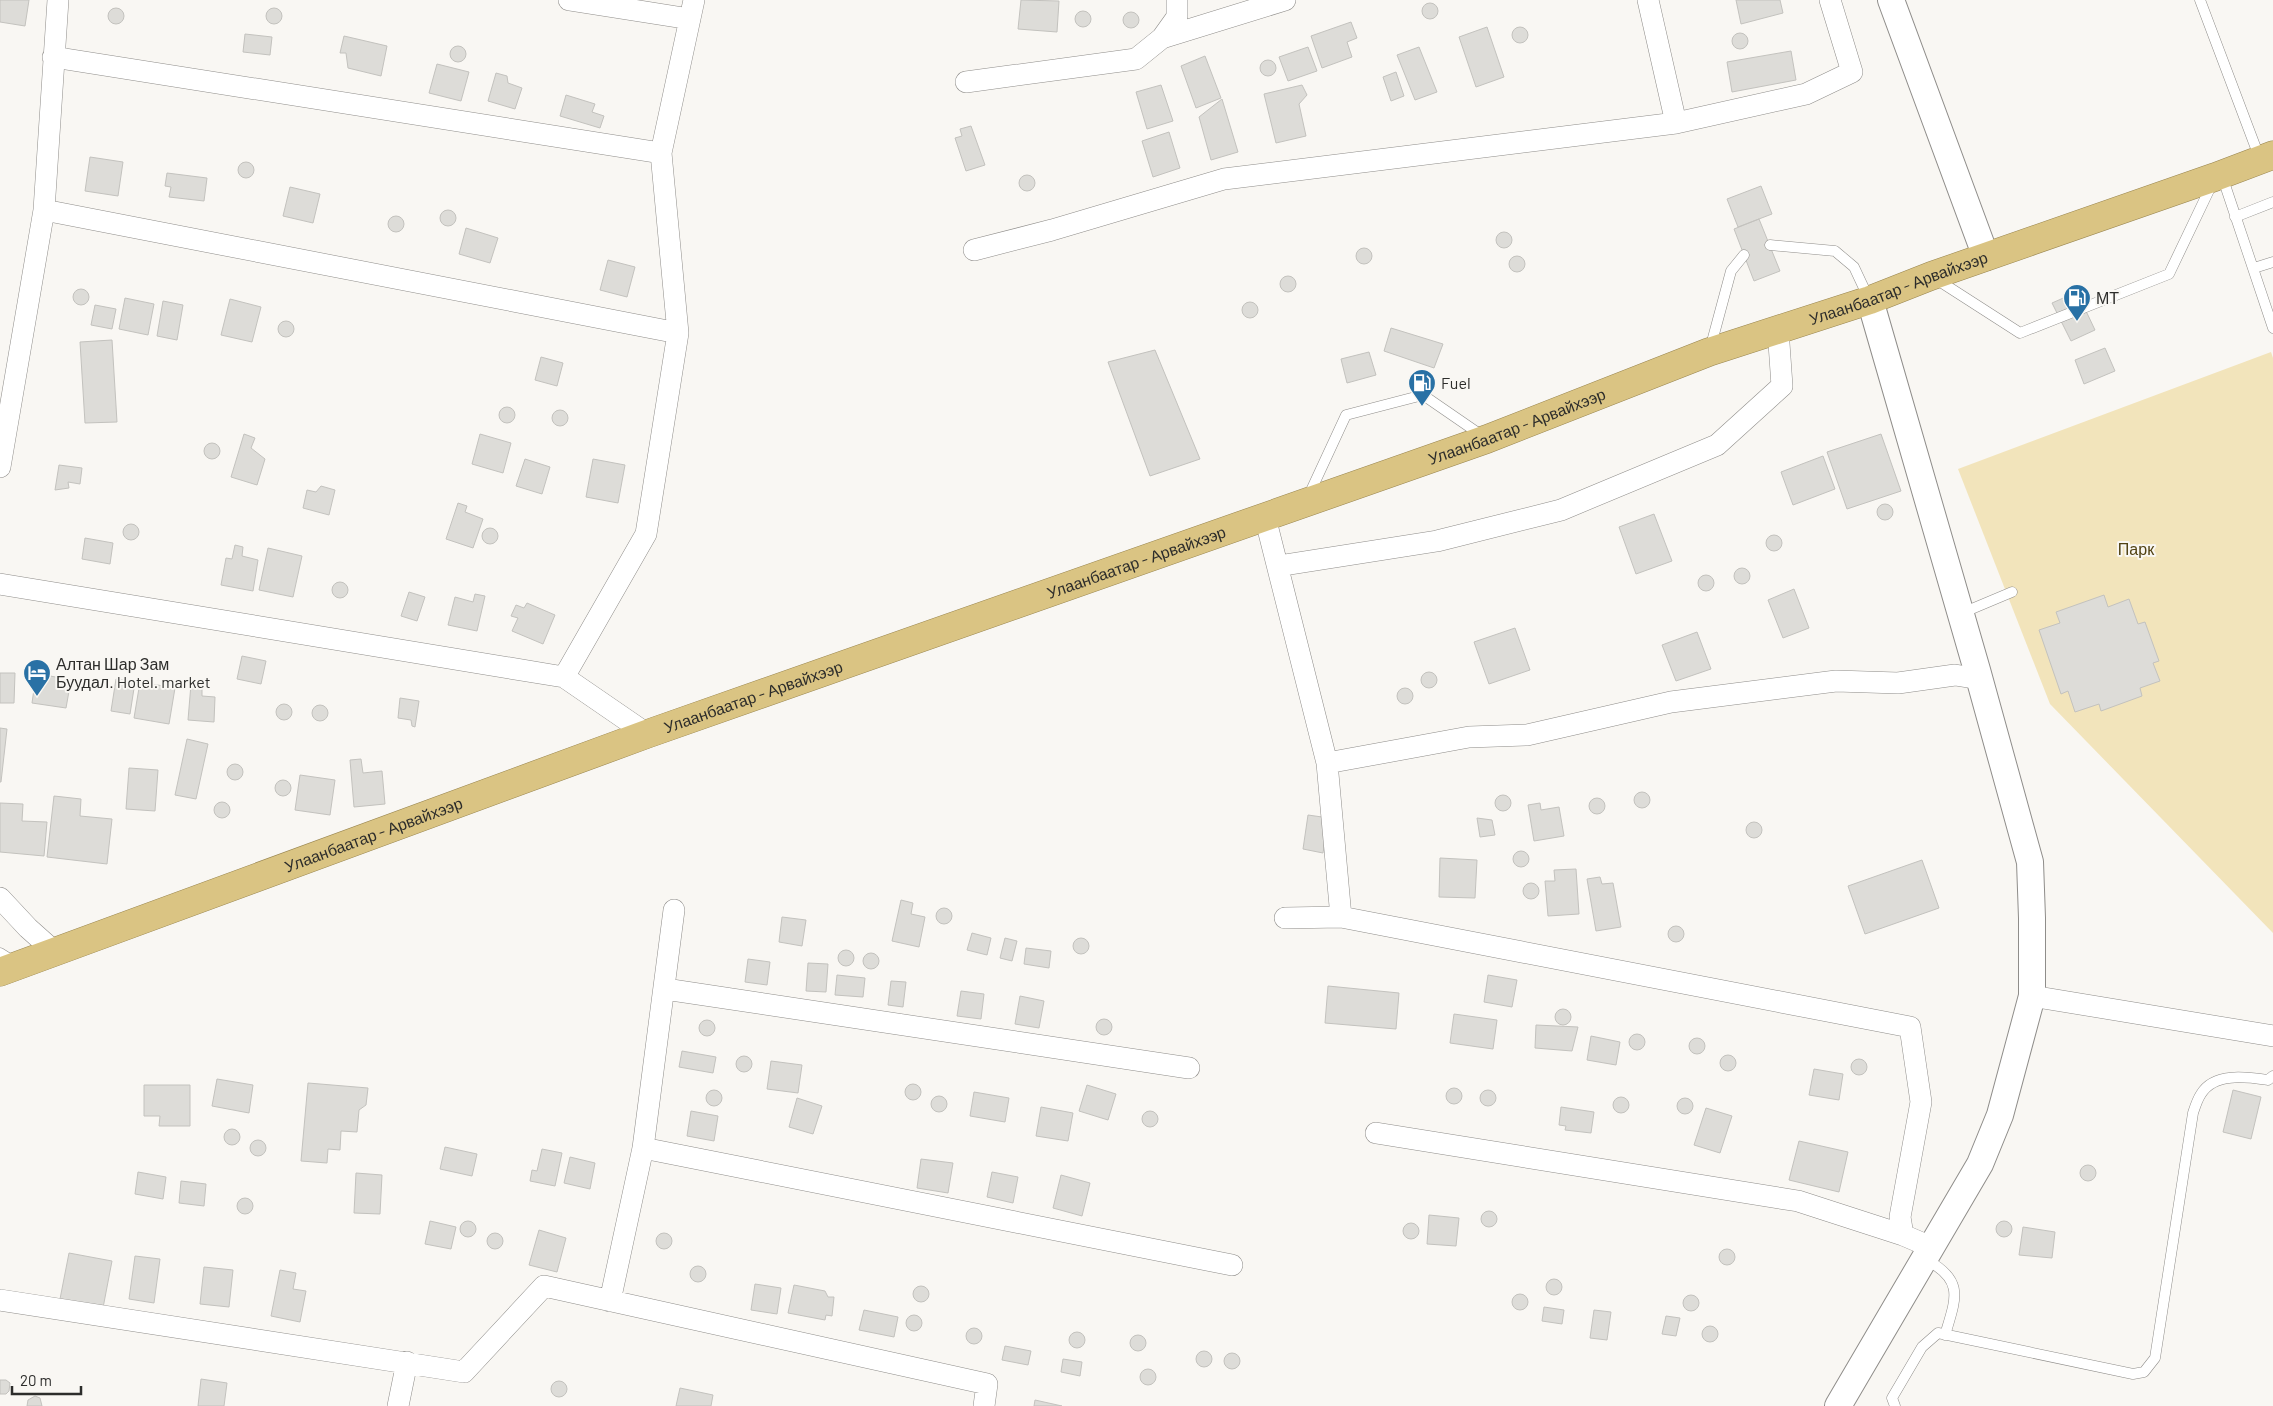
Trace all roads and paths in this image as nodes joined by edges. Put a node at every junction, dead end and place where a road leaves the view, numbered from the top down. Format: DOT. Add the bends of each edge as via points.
graph roads {
  1 [pos="58,0"];
  2 [pos="568,0"];
  3 [pos="1176,0"];
  4 [pos="1285,0"];
  5 [pos="1648,0"];
  6 [pos="1830,0"];
  7 [pos="1891,0"];
  8 [pos="2200,0"];
  9 [pos="692,10"];
  10 [pos="1162,38"];
  11 [pos="53,57"];
  12 [pos="966,82"];
  13 [pos="1676,122"];
  14 [pos="661,153"];
  15 [pos="2266,157"];
  16 [pos="2218,176"];
  17 [pos="2273,202"];
  18 [pos="44,210"];
  19 [pos="2235,216"];
  20 [pos="1770,245"];
  21 [pos="974,250"];
  22 [pos="1744,255"];
  23 [pos="1986,257"];
  24 [pos="2273,262"];
  25 [pos="2254,268"];
  26 [pos="1931,276"];
  27 [pos="1870,300"];
  28 [pos="2273,328"];
  29 [pos="1778,329"];
  30 [pos="678,333"];
  31 [pos="1709,352"];
  32 [pos="1486,439"];
  33 [pos="0,467"];
  34 [pos="1305,502"];
  35 [pos="1265,517"];
  36 [pos="1278,566"];
  37 [pos="0,584"];
  38 [pos="2012,592"];
  39 [pos="1961,613"];
  40 [pos="564,677"];
  41 [pos="1980,679"];
  42 [pos="648,734"];
  43 [pos="1327,763"];
  44 [pos="0,898"];
  45 [pos="674,910"];
  46 [pos="1341,916"];
  47 [pos="1285,918"];
  48 [pos="56,953"];
  49 [pos="6,963"];
  50 [pos="665,989"];
  51 [pos="2032,996"];
  52 [pos="2273,1036"];
  53 [pos="1189,1068"];
  54 [pos="2273,1076"];
  55 [pos="1376,1133"];
  56 [pos="643,1148"];
  57 [pos="1903,1236"];
  58 [pos="1928,1253"];
  59 [pos="1232,1265"];
  60 [pos="0,1300"];
  61 [pos="610,1301"];
  62 [pos="1945,1335"];
  63 [pos="407,1362"];
  64 [pos="398,1406"];
  65 [pos="984,1406"];
  66 [pos="1838,1406"];
  67 [pos="1895,1406"];
  1 -- 11 [label="street"];
  2 -- 9 [label="street"];
  3 -- 10 [label="street" via="1177,17"];
  4 -- 10 [label="street"];
  5 -- 13 [label="street"];
  6 -- 13 [label="street" via="1852,72 1806,94"];
  7 -- 23 [label="street"];
  8 -- 15 [label="lane"];
  9 -- 14 [label="street"];
  10 -- 12 [label="street" via="1136,59"];
  11 -- 14 [label="street"];
  11 -- 18 [label="street"];
  13 -- 21 [label="street" via="1224,179"];
  14 -- 30 [label="street"];
  15 -- 16 [label="highway, Улаанбаатар - Арвайхээр"];
  16 -- 19 [label="lane"];
  16 -- 23 [label="highway, Улаанбаатар - Арвайхээр"];
  16 -- 26 [label="lane" via="2170,274 2020,333"];
  17 -- 19 [label="lane"];
  18 -- 30 [label="street"];
  18 -- 33 [label="street"];
  19 -- 25 [label="lane"];
  20 -- 27 [label="lane" via="1835,251 1854,267"];
  22 -- 31 [label="lane" via="1731,272"];
  23 -- 26 [label="highway, Улаанбаатар - Арвайхээр"];
  24 -- 25 [label="lane"];
  25 -- 28 [label="lane"];
  26 -- 27 [label="highway, Улаанбаатар - Арвайхээр"];
  27 -- 29 [label="highway, Улаанбаатар - Арвайхээр"];
  27 -- 39 [label="street"];
  29 -- 31 [label="highway, Улаанбаатар - Арвайхээр"];
  29 -- 36 [label="street" via="1782,386 1717,445 1561,510 1437,541"];
  30 -- 40 [label="street" via="646,534"];
  31 -- 32 [label="highway, Улаанбаатар - Арвайхээр"];
  32 -- 34 [label="highway, Улаанбаатар - Арвайхээр"];
  32 -- 34 [label="lane" via="1423,396 1346,415"];
  34 -- 35 [label="highway, Улаанбаатар - Арвайхээр"];
  35 -- 36 [label="street"];
  35 -- 42 [label="highway, Улаанбаатар - Арвайхээр"];
  36 -- 43 [label="street"];
  37 -- 40 [label="street"];
  38 -- 39 [label="lane"];
  39 -- 41 [label="street"];
  40 -- 42 [label="street"];
  41 -- 43 [label="street" via="1955,675 1898,682 1836,682 1671,702 1526,735 1469,737"];
  41 -- 51 [label="street" via="2030,862"];
  42 -- 48 [label="highway, Улаанбаатар - Арвайхээр"];
  43 -- 46 [label="street"];
  44 -- 48 [label="street"];
  45 -- 50 [label="street"];
  46 -- 47 [label="street"];
  46 -- 57 [label="street" via="1910,1027 1921,1102 1900,1217"];
  48 -- 49 [label="highway, Улаанбаатар - Арвайхээр"];
  50 -- 53 [label="street"];
  50 -- 56 [label="street"];
  51 -- 52 [label="street"];
  51 -- 58 [label="street" via="2000,1115 1980,1164"];
  54 -- 62 [label="lane" via="2268,1080 2239,1076 2218,1081 2201,1093 2192,1113 2155,1358 2144,1372 2134,1374"];
  55 -- 57 [label="street" via="1798,1201"];
  56 -- 59 [label="street"];
  56 -- 61 [label="street"];
  57 -- 58 [label="street"];
  58 -- 62 [label="lane" via="1951,1278 1955,1295"];
  58 -- 66 [label="street"];
  60 -- 63 [label="street"];
  61 -- 63 [label="street" via="544,1286 464,1372"];
  61 -- 65 [label="street" via="988,1384"];
  62 -- 67 [label="lane" via="1938,1333 1922,1347 1892,1398"];
  63 -- 64 [label="street"];
}
